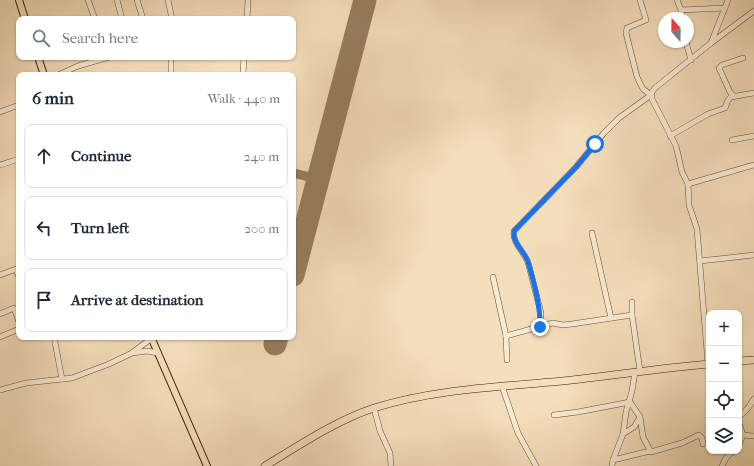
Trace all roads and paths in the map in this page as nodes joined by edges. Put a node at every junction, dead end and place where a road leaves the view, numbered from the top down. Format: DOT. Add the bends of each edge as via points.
graph roads {
  1 [pos="19,0"];
  2 [pos="88,0"];
  3 [pos="117,0"];
  4 [pos="137,0"];
  5 [pos="168,0"];
  6 [pos="248,0"];
  7 [pos="640,0"];
  8 [pos="677,0"];
  9 [pos="728,0"];
  10 [pos="725,8"];
  11 [pos="681,10"];
  12 [pos="754,11"];
  13 [pos="24,16"];
  14 [pos="94,16"];
  15 [pos="121,16"];
  16 [pos="142,16"];
  17 [pos="171,16"];
  18 [pos="247,16"];
  19 [pos="711,43"];
  20 [pos="688,48"];
  21 [pos="743,58"];
  22 [pos="39,60"];
  23 [pos="99,60"];
  24 [pos="171,60"];
  25 [pos="244,60"];
  26 [pos="691,60"];
  27 [pos="43,72"];
  28 [pos="63,72"];
  29 [pos="171,72"];
  30 [pos="243,72"];
  31 [pos="754,93"];
  32 [pos="651,95"];
  33 [pos="734,96"];
  34 [pos="16,106"];
  35 [pos="0,112"];
  36 [pos="670,136"];
  37 [pos="754,136"];
  38 [pos="732,140"];
  39 [pos="16,160"];
  40 [pos="0,165"];
  41 [pos="754,166"];
  42 [pos="688,184"];
  43 [pos="592,233"];
  44 [pos="754,254"];
  45 [pos="700,261"];
  46 [pos="16,269"];
  47 [pos="0,276"];
  48 [pos="493,277"];
  49 [pos="632,302"];
  50 [pos="16,306"];
  51 [pos="0,314"];
  52 [pos="632,315"];
  53 [pos="611,318"];
  54 [pos="540,327"];
  55 [pos="16,330"];
  56 [pos="0,336"];
  57 [pos="506,336"];
  58 [pos="55,340"];
  59 [pos="148,340"];
  60 [pos="153,340"];
  61 [pos="707,346"];
  62 [pos="132,353"];
  63 [pos="158,353"];
  64 [pos="507,360"];
  65 [pos="754,360"];
  66 [pos="742,361"];
  67 [pos="706,364"];
  68 [pos="637,372"];
  69 [pos="62,379"];
  70 [pos="502,386"];
  71 [pos="0,390"];
  72 [pos="754,399"];
  73 [pos="630,402"];
  74 [pos="374,408"];
  75 [pos="554,415"];
  76 [pos="742,415"];
  77 [pos="640,417"];
  78 [pos="742,432"];
  79 [pos="622,434"];
  80 [pos="743,435"];
  81 [pos="754,436"];
  82 [pos="703,444"];
  83 [pos="650,451"];
  84 [pos="731,454"];
  85 [pos="613,460"];
  86 [pos="207,466"];
  87 [pos="265,466"];
  88 [pos="391,466"];
  89 [pos="536,466"];
  90 [pos="612,466"];
  91 [pos="722,466"];
  1 -- 13 [label="main road"];
  2 -- 14 [label="street"];
  3 -- 15 [label="street"];
  4 -- 16 [label="street"];
  5 -- 17 [label="street"];
  6 -- 18 [label="street"];
  7 -- 32 [label="street" via="646,20 627,28 626,33 637,78 643,89"];
  8 -- 11 [label="street"];
  9 -- 10 [label="street"];
  10 -- 11 [label="street"];
  10 -- 19 [label="street"];
  12 -- 19 [label="street"];
  19 -- 26 [label="street"];
  20 -- 26 [label="street"];
  21 -- 33 [label="street" via="719,68"];
  22 -- 27 [label="main road"];
  23 -- 28 [label="street"];
  24 -- 29 [label="street"];
  25 -- 30 [label="street"];
  26 -- 32 [label="street" via="655,88"];
  31 -- 33 [label="street"];
  32 -- 36 [label="street"];
  32 -- 54 [label="street" via="604,132 576,167 514,231 515,240 528,262 541,313"];
  33 -- 36 [label="street" via="728,100 725,108 708,114"];
  34 -- 35 [label="street"];
  36 -- 42 [label="street" via="676,146 682,172"];
  37 -- 38 [label="street"];
  39 -- 40 [label="street"];
  41 -- 42 [label="street"];
  42 -- 45 [label="street" via="689,205 697,229"];
  43 -- 53 [label="street"];
  44 -- 45 [label="street"];
  45 -- 61 [label="street"];
  46 -- 47 [label="street"];
  48 -- 57 [label="street"];
  49 -- 52 [label="street"];
  50 -- 51 [label="street"];
  52 -- 53 [label="street"];
  52 -- 68 [label="street"];
  53 -- 54 [label="street" via="563,325 552,323"];
  54 -- 57 [label="street"];
  55 -- 56 [label="street"];
  57 -- 64 [label="street"];
  58 -- 69 [label="street"];
  59 -- 62 [label="street"];
  60 -- 63 [label="main road"];
  62 -- 63 [label="street"];
  62 -- 69 [label="street" via="91,371"];
  63 -- 86 [label="main road"];
  65 -- 66 [label="highway"];
  67 -- 68 [label="highway"];
  68 -- 70 [label="highway"];
  68 -- 73 [label="street"];
  69 -- 71 [label="street" via="26,383"];
  70 -- 74 [label="highway" via="421,396"];
  70 -- 89 [label="street" via="518,433"];
  72 -- 76 [label="street"];
  73 -- 75 [label="street"];
  73 -- 77 [label="street"];
  73 -- 79 [label="street"];
  74 -- 87 [label="highway" via="341,422"];
  74 -- 88 [label="street" via="380,431 390,453"];
  77 -- 79 [label="street" via="634,427"];
  77 -- 83 [label="street" via="642,433"];
  78 -- 80 [label="street"];
  79 -- 85 [label="street"];
  80 -- 81 [label="street"];
  82 -- 83 [label="street" via="702,438 698,435 682,443"];
  83 -- 85 [label="street"];
  84 -- 91 [label="street"];
  85 -- 90 [label="street"];
}
